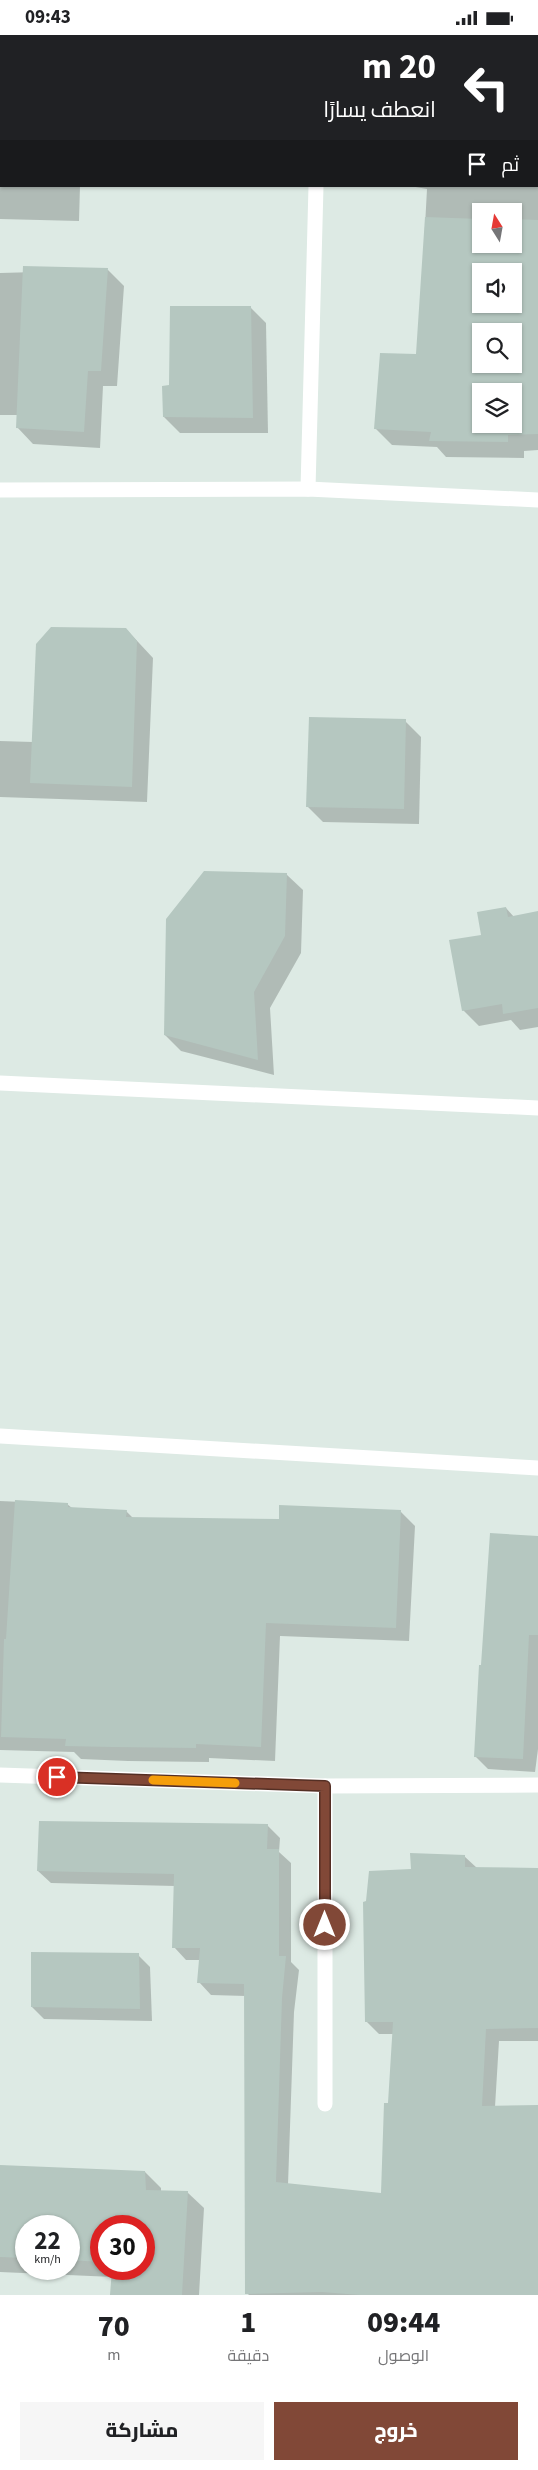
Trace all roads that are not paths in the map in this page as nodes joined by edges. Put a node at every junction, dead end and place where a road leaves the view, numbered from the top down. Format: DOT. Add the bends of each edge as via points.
graph roads {
  1 [pos="316,187"];
  2 [pos="308,489"];
  3 [pos="0,490"];
  4 [pos="538,500"];
  5 [pos="0,1083"];
  6 [pos="538,1108"];
  7 [pos="0,1436"];
  8 [pos="538,1467"];
  9 [pos="0,1775"];
  10 [pos="538,1785"];
  11 [pos="325,1786"];
  12 [pos="325,2104"];
  1 -- 2 [label="street"];
  2 -- 3 [label="street"];
  2 -- 4 [label="street"];
  5 -- 6 [label="street"];
  7 -- 8 [label="street"];
  9 -- 11 [label="street"];
  10 -- 11 [label="street"];
  11 -- 12 [label="street"];
}
